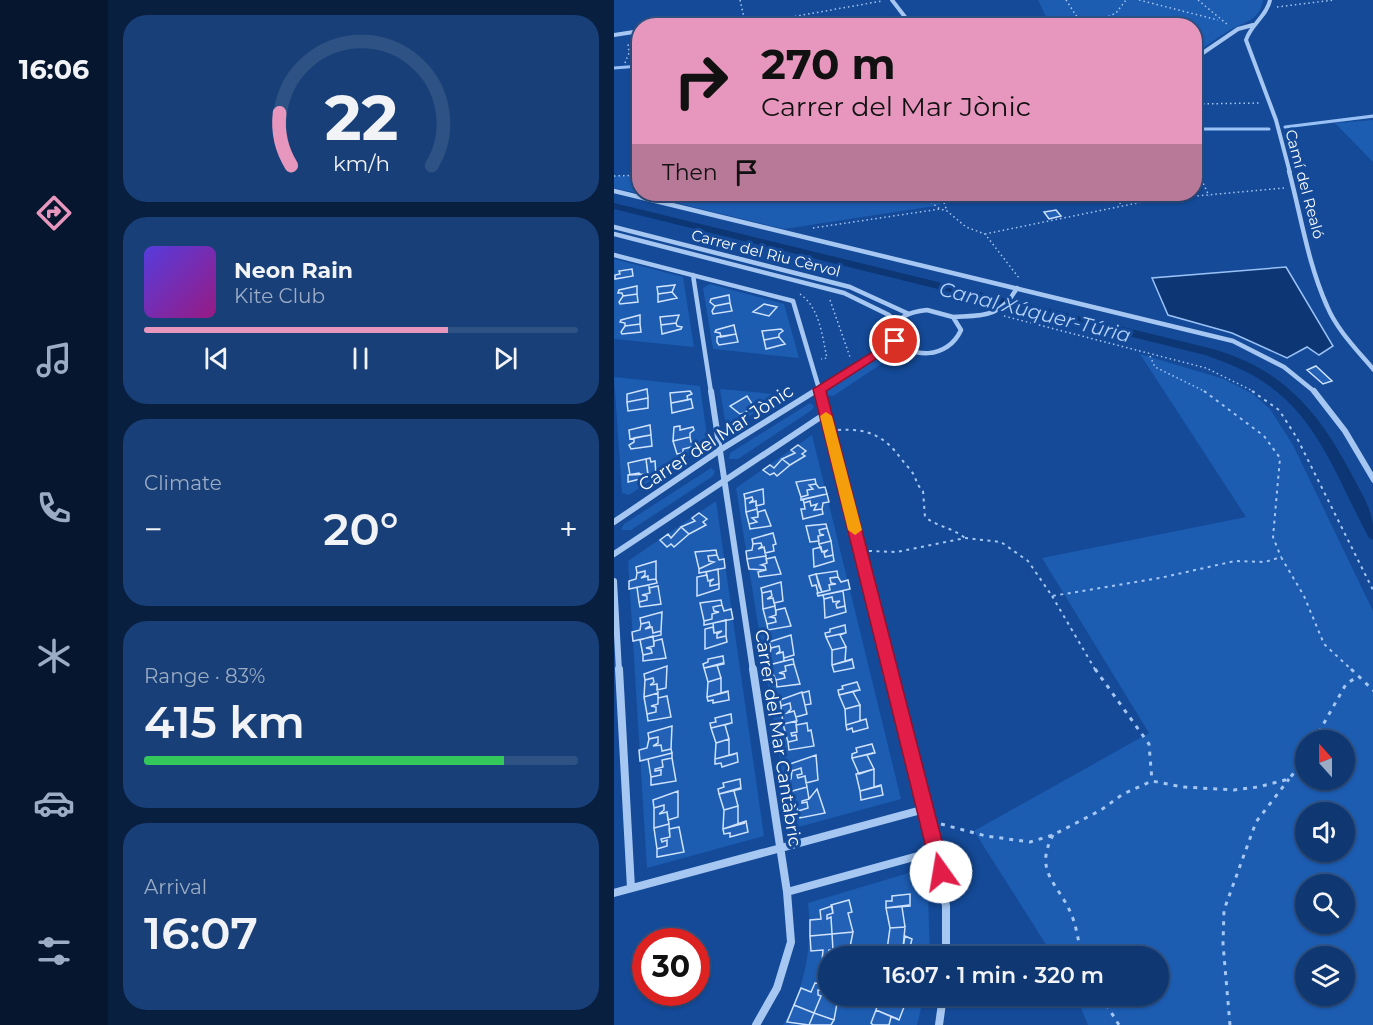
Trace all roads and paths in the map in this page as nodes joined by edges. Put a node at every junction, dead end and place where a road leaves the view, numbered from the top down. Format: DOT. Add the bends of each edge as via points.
graph roads {
  1 [pos="740,0"];
  2 [pos="891,0"];
  3 [pos="1066,0"];
  4 [pos="1126,0"];
  5 [pos="1139,0"];
  6 [pos="1198,0"];
  7 [pos="1270,0"];
  8 [pos="1334,0"];
  9 [pos="1270,6"];
  10 [pos="744,18"];
  11 [pos="787,18"];
  12 [pos="906,18"];
  13 [pos="1078,18"];
  14 [pos="1105,18"];
  15 [pos="1254,25"];
  16 [pos="632,32"];
  17 [pos="615,35"];
  18 [pos="1202,54"];
  19 [pos="625,63"];
  20 [pos="1264,87"];
  21 [pos="1202,104"];
  22 [pos="632,175"];
  23 [pos="614,176"];
  24 [pos="1202,181"];
  25 [pos="1292,187"];
  26 [pos="614,191"];
  27 [pos="632,195"];
  28 [pos="1202,196"];
  29 [pos="1209,196"];
  30 [pos="654,201"];
  31 [pos="929,201"];
  32 [pos="943,201"];
  33 [pos="1119,201"];
  34 [pos="1148,201"];
  35 [pos="1121,207"];
  36 [pos="940,209"];
  37 [pos="947,211"];
  38 [pos="614,227"];
  39 [pos="810,229"];
  40 [pos="614,234"];
  41 [pos="985,234"];
  42 [pos="614,255"];
  43 [pos="693,275"];
  44 [pos="1015,291"];
  45 [pos="909,314"];
  46 [pos="995,314"];
  47 [pos="953,317"];
  48 [pos="896,322"];
  49 [pos="895,341"];
  50 [pos="1150,354"];
  51 [pos="1373,370"];
  52 [pos="819,389"];
  53 [pos="825,414"];
  54 [pos="830,432"];
  55 [pos="720,450"];
  56 [pos="1373,480"];
  57 [pos="723,481"];
  58 [pos="614,522"];
  59 [pos="965,538"];
  60 [pos="860,552"];
  61 [pos="614,554"];
  62 [pos="1281,557"];
  63 [pos="614,580"];
  64 [pos="1373,592"];
  65 [pos="1052,596"];
  66 [pos="1358,677"];
  67 [pos="1373,691"];
  68 [pos="1320,730"];
  69 [pos="1295,772"];
  70 [pos="1289,779"];
  71 [pos="1152,781"];
  72 [pos="925,809"];
  73 [pos="929,824"];
  74 [pos="1053,835"];
  75 [pos="780,848"];
  76 [pos="936,851"];
  77 [pos="631,888"];
  78 [pos="787,892"];
  79 [pos="614,893"];
  80 [pos="946,946"];
  81 [pos="1079,946"];
  82 [pos="942,1006"];
  83 [pos="1107,1006"];
  84 [pos="756,1025"];
  85 [pos="939,1025"];
  86 [pos="1119,1025"];
  87 [pos="1230,1025"];
  1 -- 10 [label="path"];
  2 -- 11 [label="path"];
  2 -- 12 [label="street"];
  3 -- 13 [label="path"];
  4 -- 14 [label="path" via="1116,13"];
  5 -- 6 [label="path" via="1218,20"];
  7 -- 9 [label="street"];
  8 -- 9 [label="path"];
  9 -- 15 [label="street"];
  15 -- 18 [label="street" via="1238,29"];
  15 -- 20 [label="street, Camí del Realó" via="1246,40"];
  16 -- 17 [label="street"];
  17 -- 19 [label="path" via="629,45"];
  20 -- 21 [label="path" via="1257,88 1262,103"];
  20 -- 25 [label="street, Camí del Realó"];
  22 -- 23 [label="path"];
  24 -- 29 [label="path"];
  25 -- 29 [label="path"];
  25 -- 51 [label="street, Camí del Realó" via="1327,307"];
  26 -- 27 [label="street"];
  28 -- 29 [label="path"];
  30 -- 44 [label="street"];
  31 -- 36 [label="path"];
  32 -- 37 [label="path"];
  33 -- 35 [label="path"];
  34 -- 35 [label="path"];
  35 -- 41 [label="path"];
  36 -- 37 [label="path"];
  36 -- 39 [label="path"];
  37 -- 41 [label="path" via="966,227"];
  38 -- 45 [label="street, Carrer del Riu Cèrvol" via="850,287"];
  40 -- 48 [label="street, Carrer del Riu Cèrvol" via="844,293"];
  41 -- 44 [label="path" via="1021,281"];
  42 -- 43 [label="street"];
  43 -- 52 [label="street" via="793,301"];
  43 -- 55 [label="street, Carrer del Mar Cantàbric"];
  44 -- 46 [label="street" via="1005,309"];
  44 -- 56 [label="street" via="1233,341 1262,354 1290,369 1325,400"];
  45 -- 47 [label="street" via="927,310"];
  45 -- 48 [label="street"];
  46 -- 47 [label="street"];
  46 -- 50 [label="path"];
  47 -- 49 [label="street" via="961,330 959,338 945,350 922,353 901,347"];
  48 -- 49 [label="street"];
  49 -- 52 [label="street, Carrer del Mar Jònic"];
  50 -- 62 [label="path" via="1155,367 1199,387 1265,436 1280,458 1273,537"];
  50 -- 64 [label="path" via="1228,376 1279,410 1297,438"];
  52 -- 53 [label="street"];
  52 -- 55 [label="street, Carrer del Mar Jònic"];
  53 -- 54 [label="street"];
  53 -- 57 [label="street"];
  54 -- 59 [label="path" via="861,428 883,436 923,491 925,518"];
  54 -- 60 [label="street"];
  55 -- 57 [label="street, Carrer del Mar Cantàbric"];
  55 -- 58 [label="street, Carrer del Mar Jònic"];
  57 -- 61 [label="street"];
  57 -- 75 [label="street, Carrer del Mar Cantàbric"];
  59 -- 60 [label="path" via="897,552"];
  59 -- 65 [label="path" via="1001,542 1028,561"];
  60 -- 72 [label="street"];
  62 -- 65 [label="path" via="1265,562 1235,561"];
  62 -- 66 [label="path" via="1304,596 1324,644"];
  63 -- 77 [label="street"];
  65 -- 71 [label="path" via="1090,663 1149,744"];
  66 -- 67 [label="path"];
  66 -- 68 [label="path" via="1346,684"];
  69 -- 70 [label="path"];
  70 -- 71 [label="path" via="1234,790"];
  70 -- 87 [label="path" via="1256,822 1224,910"];
  71 -- 74 [label="path"];
  72 -- 73 [label="street"];
  72 -- 75 [label="street"];
  73 -- 74 [label="path" via="1030,842"];
  73 -- 76 [label="street"];
  74 -- 81 [label="path" via="1044,848 1043,862 1072,916"];
  75 -- 77 [label="street"];
  75 -- 78 [label="street, Carrer del Mar Cantàbric"];
  76 -- 78 [label="street"];
  76 -- 80 [label="street" via="946,906"];
  77 -- 79 [label="street"];
  78 -- 84 [label="street, Carrer del Mar Cantàbric" via="791,942 777,988"];
  82 -- 85 [label="street"];
  83 -- 86 [label="path"];
}
